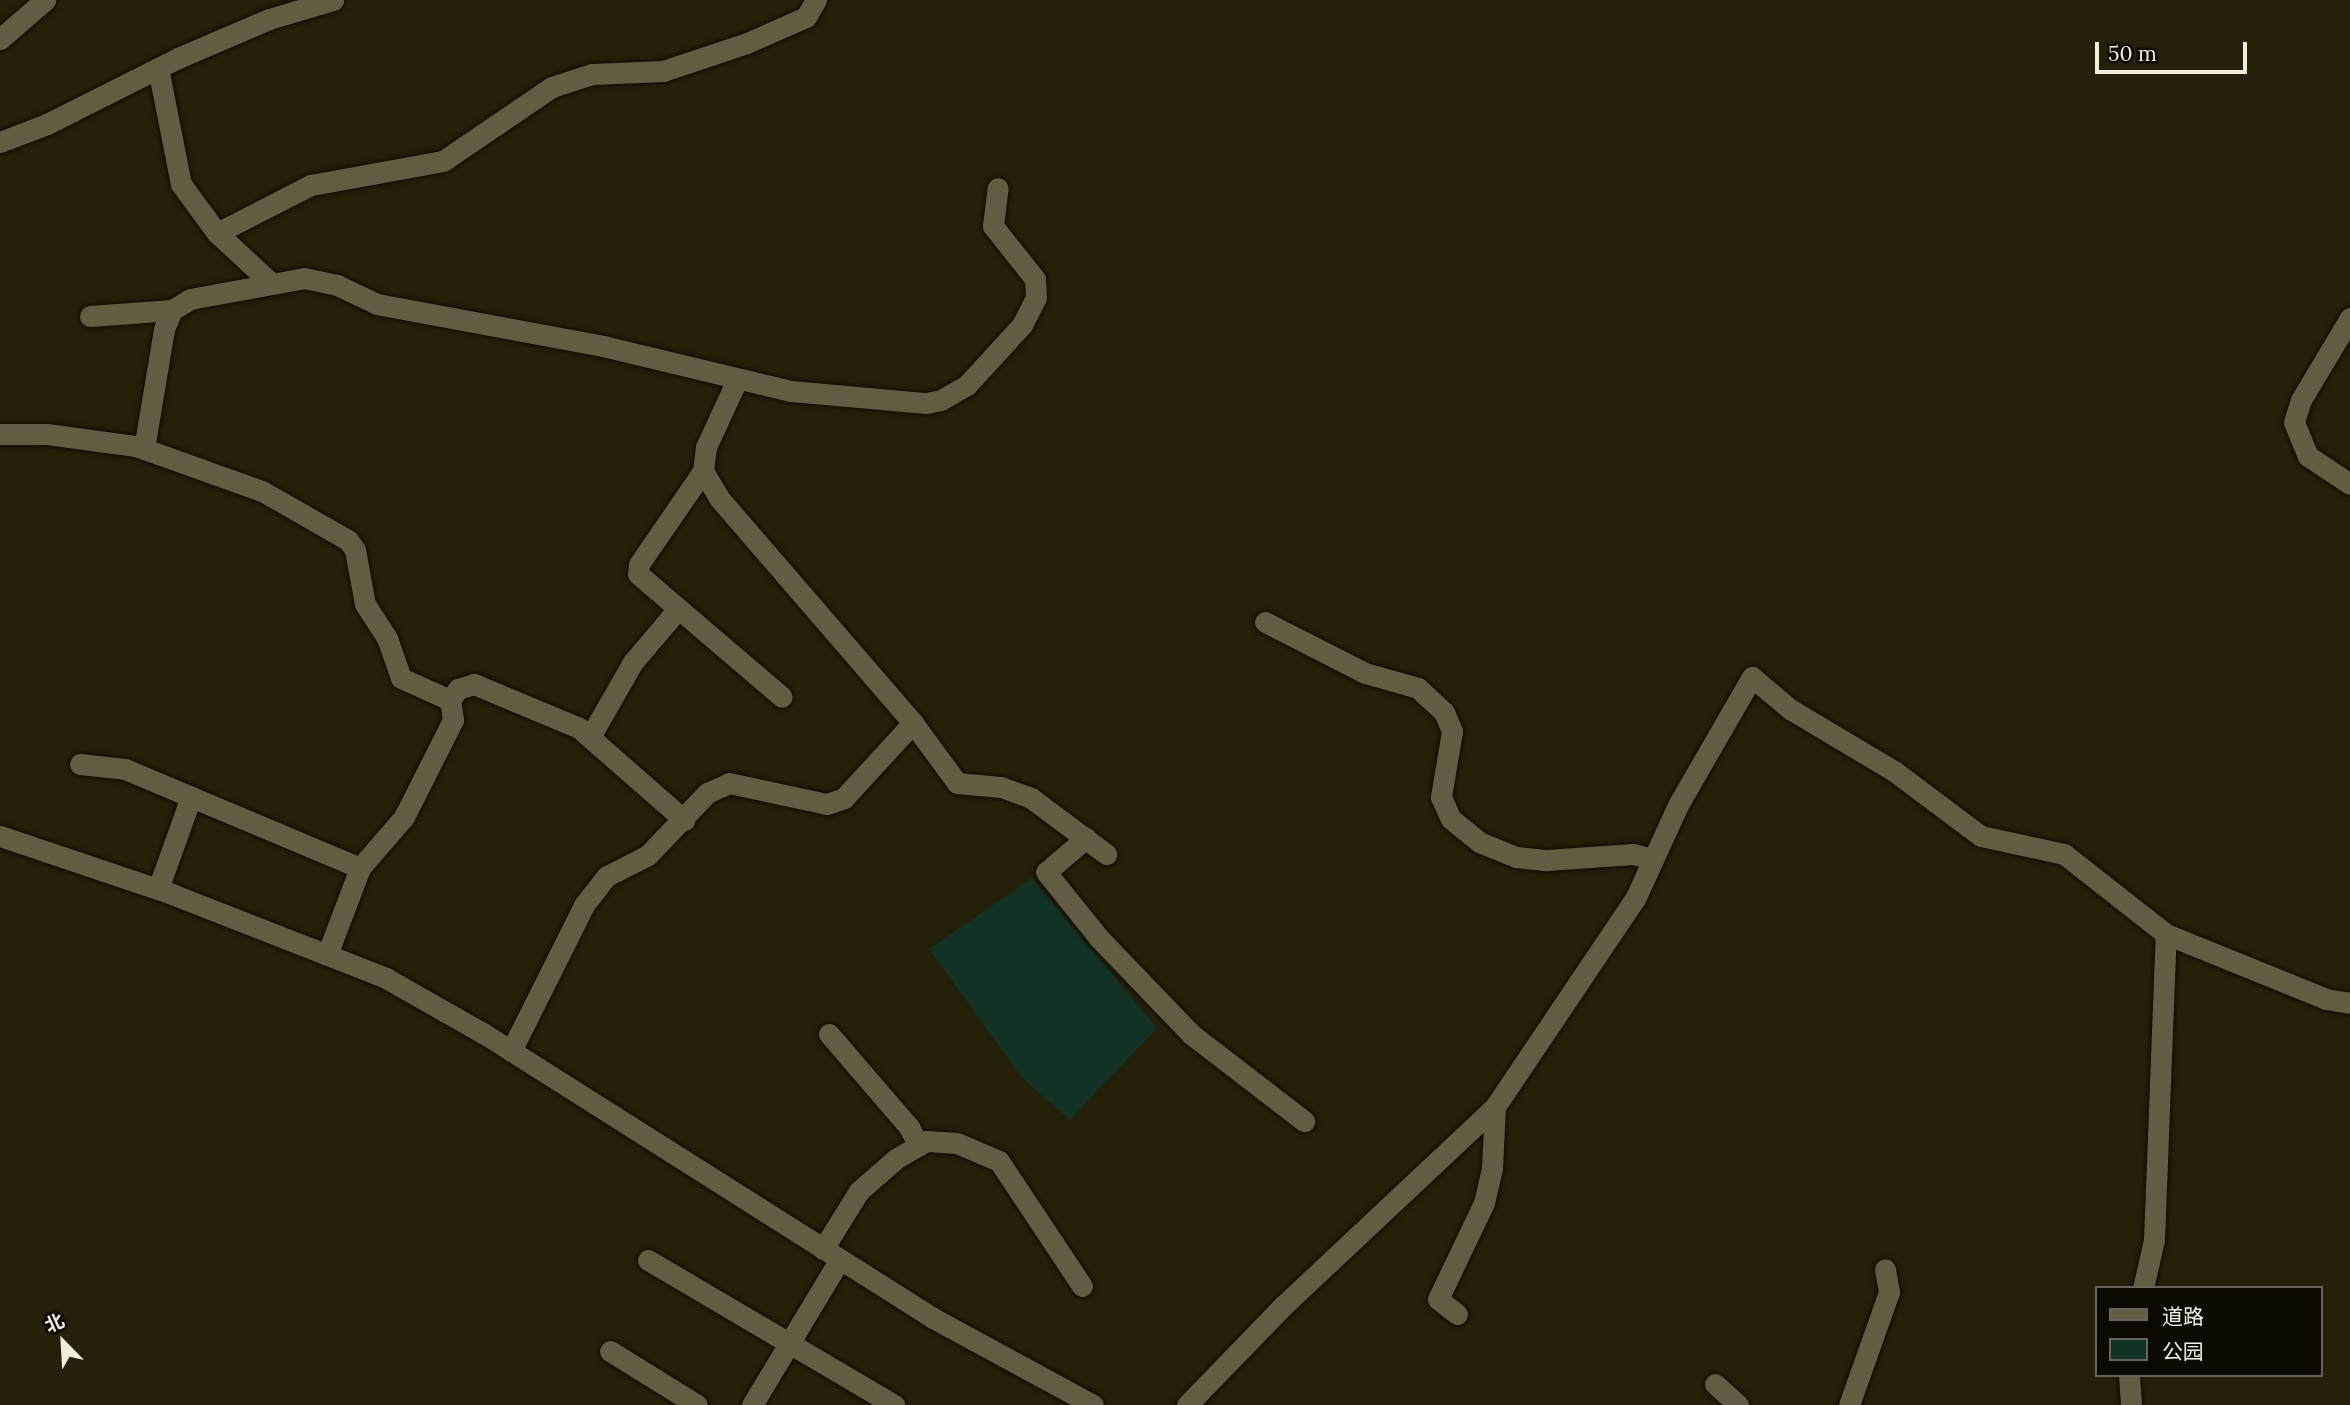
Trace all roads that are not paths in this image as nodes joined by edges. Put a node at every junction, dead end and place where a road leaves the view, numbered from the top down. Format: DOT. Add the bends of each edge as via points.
graph roads {
  1 [pos="46,0"];
  2 [pos="333,0"];
  3 [pos="817,0"];
  4 [pos="0,39"];
  5 [pos="158,68"];
  6 [pos="0,142"];
  7 [pos="998,188"];
  8 [pos="217,233"];
  9 [pos="270,282"];
  10 [pos="173,310"];
  11 [pos="90,316"];
  12 [pos="2350,318"];
  13 [pos="737,380"];
  14 [pos="0,434"];
  15 [pos="144,449"];
  16 [pos="703,471"];
  17 [pos="2350,484"];
  18 [pos="678,609"];
  19 [pos="1265,622"];
  20 [pos="782,697"];
  21 [pos="450,700"];
  22 [pos="913,723"];
  23 [pos="590,737"];
  24 [pos="80,764"];
  25 [pos="191,797"];
  26 [pos="684,820"];
  27 [pos="0,836"];
  28 [pos="1086,838"];
  29 [pos="1106,854"];
  30 [pos="1653,859"];
  31 [pos="360,868"];
  32 [pos="158,889"];
  33 [pos="2166,934"];
  34 [pos="327,955"];
  35 [pos="2350,1003"];
  36 [pos="829,1034"];
  37 [pos="511,1051"];
  38 [pos="1494,1107"];
  39 [pos="1304,1121"];
  40 [pos="919,1146"];
  41 [pos="832,1254"];
  42 [pos="648,1260"];
  43 [pos="1885,1269"];
  44 [pos="1082,1286"];
  45 [pos="2143,1286"];
  46 [pos="1457,1314"];
  47 [pos="791,1344"];
  48 [pos="610,1351"];
  49 [pos="2129,1377"];
  50 [pos="1715,1384"];
  51 [pos="697,1405"];
  52 [pos="752,1405"];
  53 [pos="894,1405"];
  54 [pos="1093,1405"];
  55 [pos="1187,1405"];
  56 [pos="1738,1405"];
  57 [pos="1849,1405"];
  58 [pos="2132,1405"];
  1 -- 4 [label="street"];
  2 -- 5 [label="street" via="269,19"];
  3 -- 8 [label="street" via="806,17 663,71 592,74 552,87 443,161 311,185 252,211"];
  5 -- 6 [label="street" via="47,124"];
  5 -- 8 [label="street" via="181,184"];
  7 -- 13 [label="street" via="993,226 1035,279 1036,298 1021,325 967,385 926,403 791,391"];
  8 -- 9 [label="street"];
  9 -- 10 [label="street" via="190,299"];
  9 -- 13 [label="street" via="304,278 337,285 377,304 603,345"];
  10 -- 11 [label="street"];
  10 -- 15 [label="street" via="164,329"];
  12 -- 17 [label="street" via="2301,400 2294,422 2308,456"];
  13 -- 16 [label="street" via="706,447"];
  14 -- 15 [label="street" via="47,434"];
  15 -- 21 [label="street" via="262,491 348,540 355,551 366,604 387,638 401,678"];
  16 -- 18 [label="street" via="639,564 643,581"];
  16 -- 22 [label="street" via="719,498"];
  18 -- 20 [label="street"];
  18 -- 23 [label="street" via="633,662"];
  19 -- 30 [label="street" via="1365,673 1418,688 1444,712 1452,731 1441,797 1451,819 1479,842 1516,857 1547,860 1633,854"];
  21 -- 23 [label="street" via="458,689 474,684"];
  21 -- 31 [label="street" via="453,720 404,817"];
  22 -- 26 [label="street" via="844,798 827,804 729,783 707,793"];
  22 -- 28 [label="street" via="957,783 1001,788 1031,798"];
  23 -- 26 [label="street"];
  24 -- 25 [label="street" via="125,769"];
  25 -- 31 [label="street"];
  25 -- 32 [label="street"];
  26 -- 37 [label="street" via="648,855 607,876 584,905"];
  27 -- 32 [label="street"];
  28 -- 29 [label="street"];
  28 -- 39 [label="street" via="1046,872 1099,938 1191,1034"];
  30 -- 33 [label="street" via="1678,805 1752,677 1790,709 1894,771 1981,836 2064,854"];
  30 -- 38 [label="street" via="1635,899"];
  31 -- 34 [label="street"];
  32 -- 34 [label="street"];
  33 -- 35 [label="street" via="2326,999"];
  33 -- 45 [label="street" via="2154,1240"];
  34 -- 37 [label="street" via="386,978"];
  36 -- 40 [label="street" via="909,1127"];
  37 -- 41 [label="street"];
  38 -- 46 [label="street" via="1492,1168 1484,1203 1438,1299"];
  38 -- 55 [label="street" via="1283,1306"];
  40 -- 41 [label="street" via="859,1191"];
  40 -- 44 [label="street" via="927,1141 957,1143 999,1161"];
  41 -- 47 [label="street"];
  41 -- 54 [label="street" via="933,1318"];
  42 -- 47 [label="street"];
  43 -- 57 [label="street" via="1889,1292"];
  47 -- 52 [label="street"];
  47 -- 53 [label="street"];
  48 -- 51 [label="street"];
  49 -- 58 [label="street"];
  50 -- 56 [label="street"];
}
